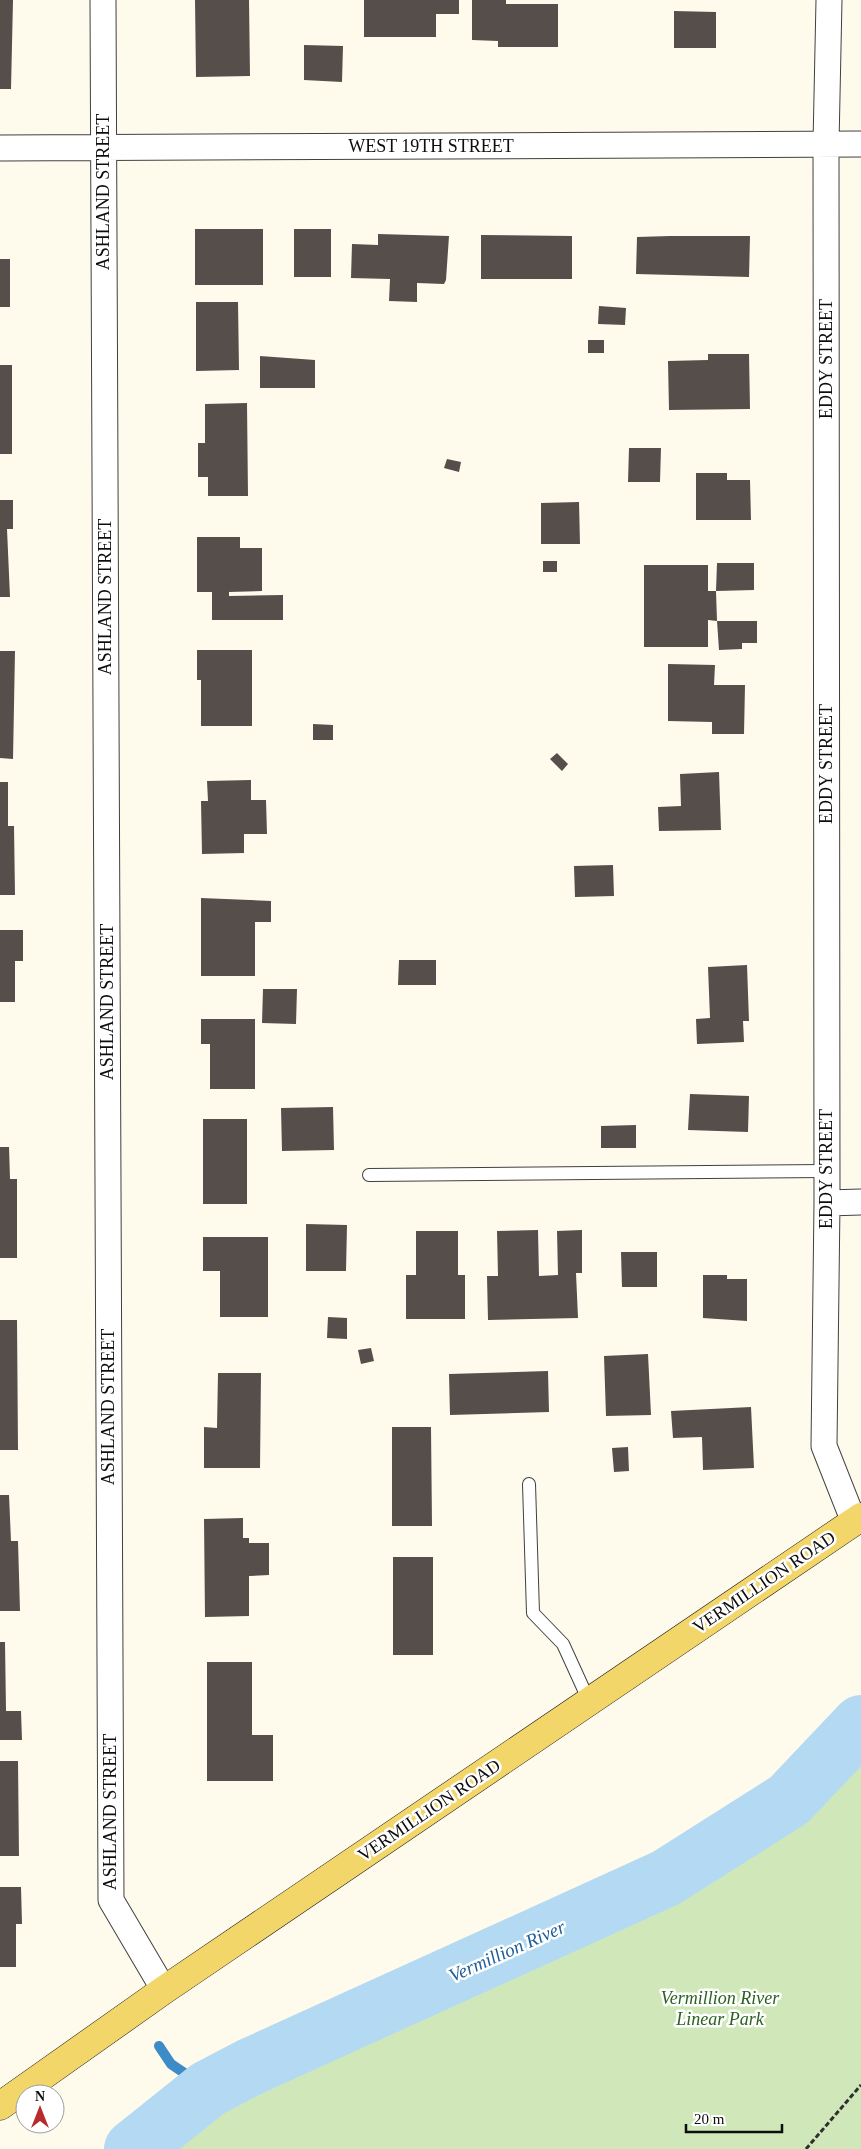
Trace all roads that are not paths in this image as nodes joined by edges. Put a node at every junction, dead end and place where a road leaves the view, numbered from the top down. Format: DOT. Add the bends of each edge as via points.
graph roads {
  1 [pos="103,0"];
  2 [pos="828,0"];
  3 [pos="826,144"];
  4 [pos="861,144"];
  5 [pos="0,148"];
  6 [pos="102,148"];
  7 [pos="826,1171"];
  8 [pos="370,1175"];
  9 [pos="861,1202"];
  10 [pos="827,1203"];
  11 [pos="529,1484"];
  12 [pos="857,1520"];
  13 [pos="589,1701"];
  14 [pos="164,1990"];
  15 [pos="0,2106"];
  1 -- 6 [label="street, ASHLAND STREET"];
  2 -- 3 [label="street, EDDY STREET"];
  3 -- 4 [label="street, WEST 19TH STREET"];
  3 -- 6 [label="street, WEST 19TH STREET"];
  3 -- 7 [label="street, EDDY STREET"];
  5 -- 6 [label="street, WEST 19TH STREET"];
  6 -- 14 [label="street, ASHLAND STREET" via="111,1900"];
  7 -- 8 [label="lane"];
  7 -- 10 [label="street, EDDY STREET"];
  9 -- 10 [label="street"];
  10 -- 12 [label="street, EDDY STREET" via="824,1446"];
  11 -- 13 [label="lane" via="533,1613 563,1644"];
  12 -- 13 [label="main road, VERMILLION ROAD"];
  13 -- 14 [label="main road, VERMILLION ROAD"];
  14 -- 15 [label="main road, VERMILLION ROAD"];
}
